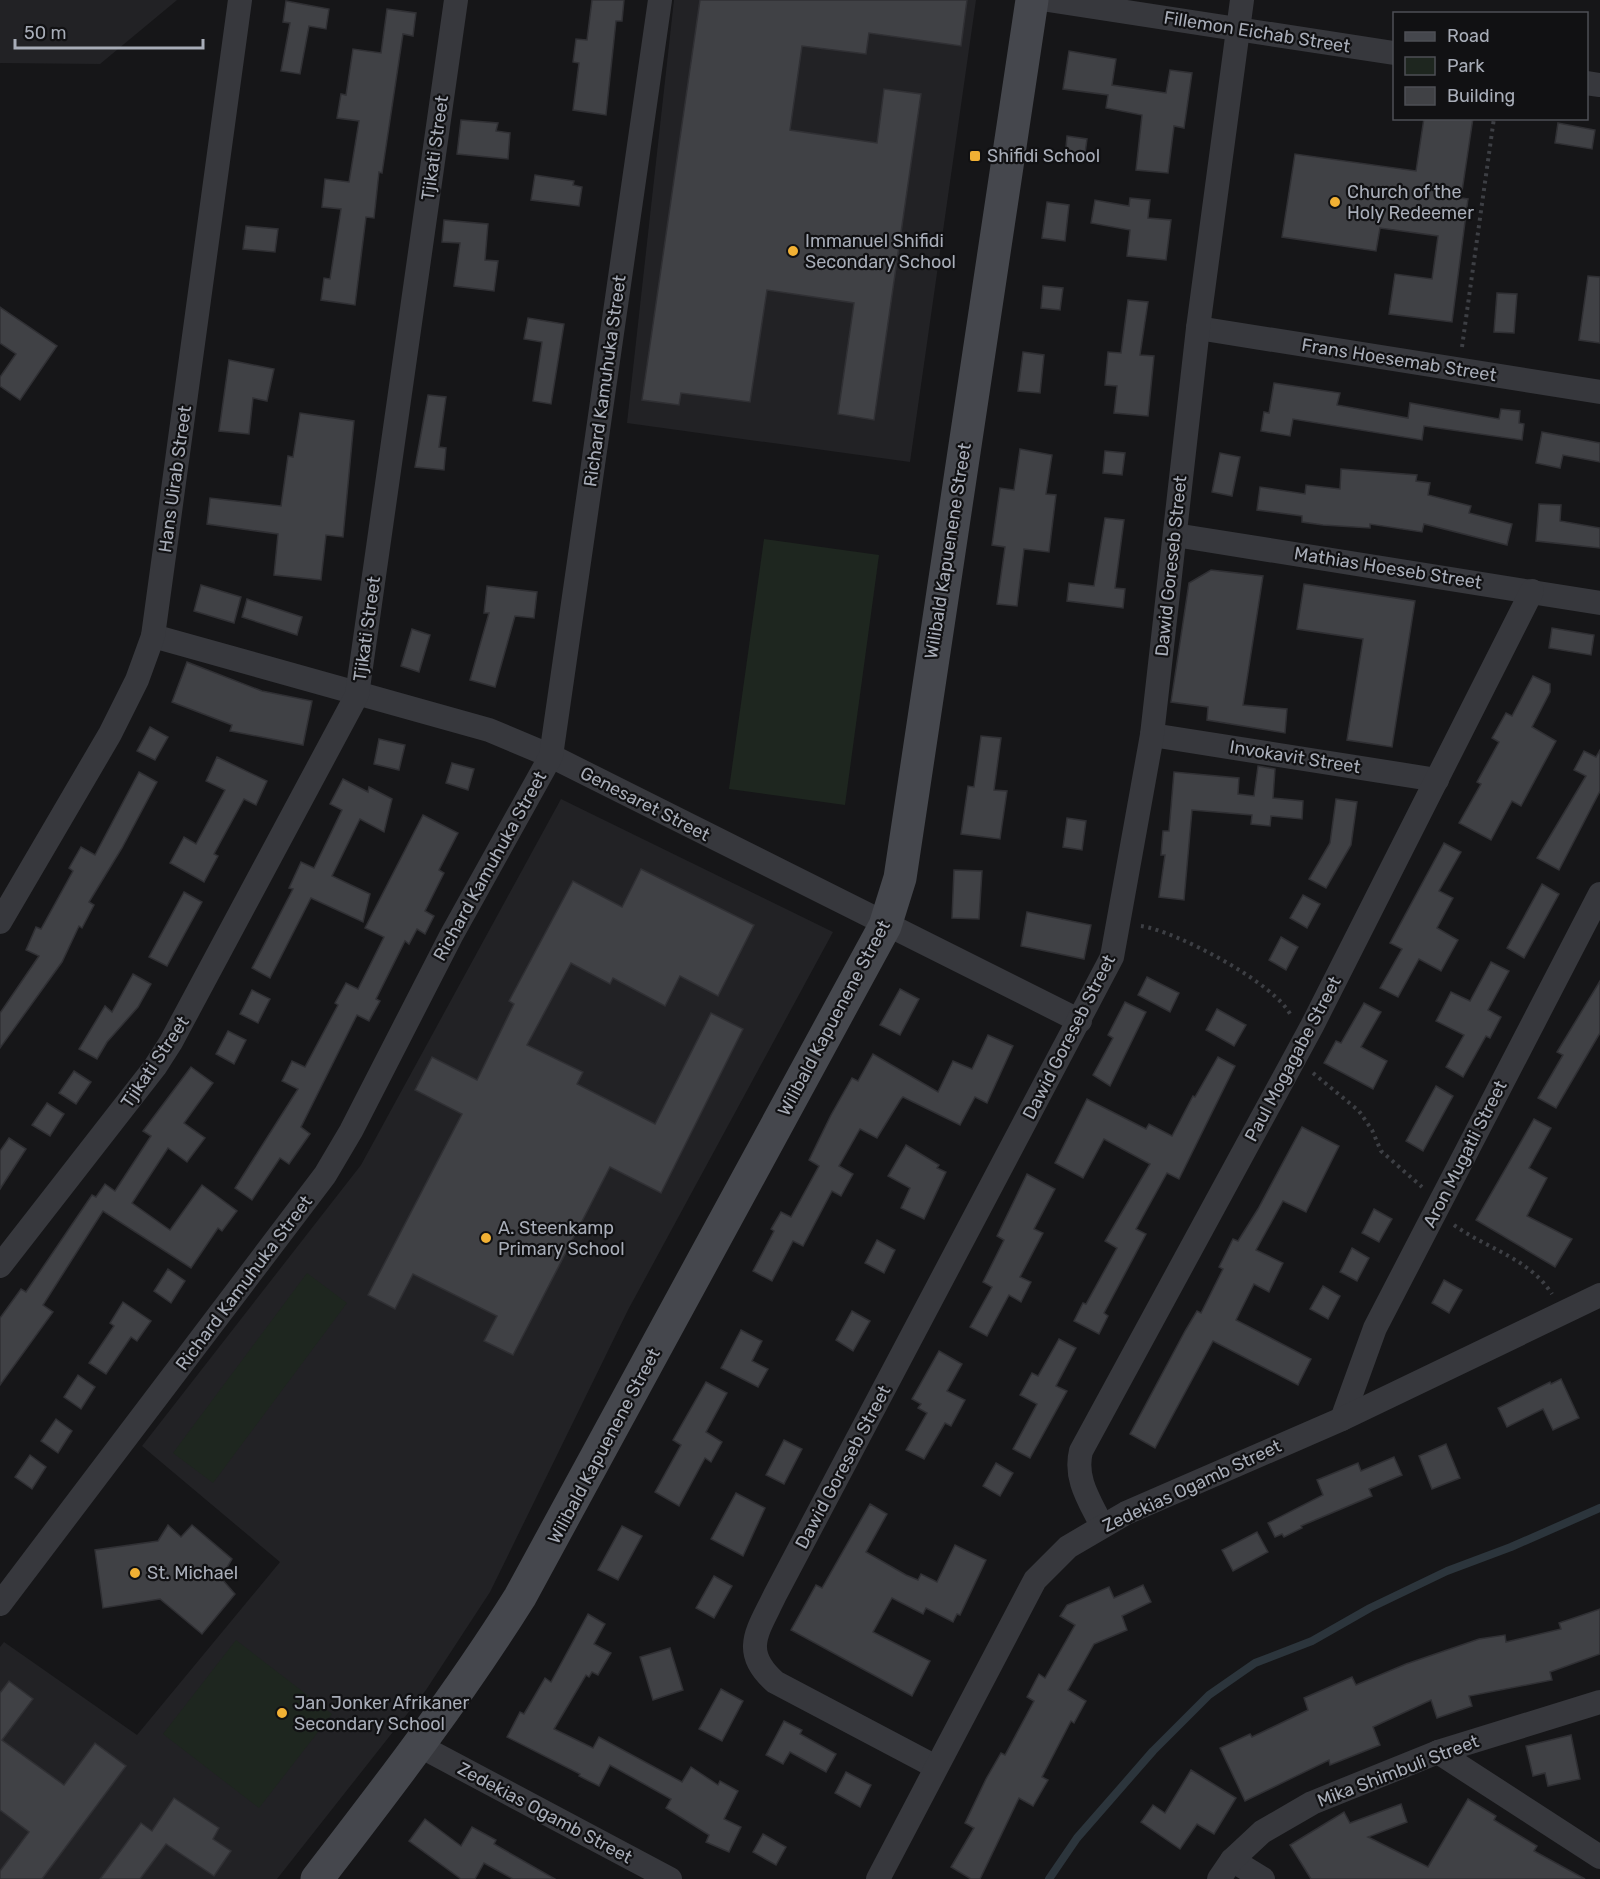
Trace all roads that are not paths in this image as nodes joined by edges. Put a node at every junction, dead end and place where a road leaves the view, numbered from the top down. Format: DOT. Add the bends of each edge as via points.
graph roads {
  1 [pos="240,0"];
  2 [pos="456,0"];
  3 [pos="660,0"];
  4 [pos="1032,0"];
  5 [pos="1048,0"];
  6 [pos="1242,0"];
  7 [pos="1238,29"];
  8 [pos="1393,53"];
  9 [pos="1198,328"];
  10 [pos="1600,392"];
  11 [pos="1175,535"];
  12 [pos="1532,591"];
  13 [pos="1600,603"];
  14 [pos="153,636"];
  15 [pos="357,695"];
  16 [pos="1152,735"];
  17 [pos="551,756"];
  18 [pos="1437,780"];
  19 [pos="1600,894"];
  20 [pos="0,922"];
  21 [pos="885,926"];
  22 [pos="1080,1021"];
  23 [pos="0,1266"];
  24 [pos="1600,1294"];
  25 [pos="1342,1419"];
  26 [pos="1102,1526"];
  27 [pos="0,1604"];
  28 [pos="1600,1702"];
  29 [pos="420,1746"];
  30 [pos="1438,1752"];
  31 [pos="936,1767"];
  32 [pos="1600,1857"];
  33 [pos="1226,1869"];
  34 [pos="316,1879"];
  35 [pos="670,1879"];
  36 [pos="878,1879"];
  37 [pos="1263,1879"];
  1 -- 14 [label="street, Hans Uirab Street"];
  2 -- 15 [label="street, Tjikati Street"];
  3 -- 17 [label="street, Richard Kamuhuka Street"];
  4 -- 21 [label="street, Wilibald Kapuenene Street" via="900,878"];
  5 -- 7 [label="street, Fillemon Eichab Street"];
  6 -- 7 [label="street, Dawid Goreseb Street"];
  7 -- 8 [label="street, Fillemon Eichab Street"];
  7 -- 9 [label="street, Dawid Goreseb Street"];
  9 -- 10 [label="street, Frans Hoesemab Street"];
  9 -- 11 [label="street, Dawid Goreseb Street"];
  11 -- 12 [label="street, Mathias Hoeseb Street"];
  11 -- 16 [label="street, Dawid Goreseb Street"];
  12 -- 13 [label="street, Mathias Hoeseb Street"];
  12 -- 18 [label="street, Paul Mogagabe Street"];
  14 -- 15 [label="street, Genesaret Street"];
  14 -- 20 [label="street, Hans Uirab Street" via="137,680 110,734"];
  15 -- 17 [label="street, Genesaret Street" via="489,730"];
  15 -- 23 [label="street, Tjikati Street" via="171,1042"];
  16 -- 18 [label="street, Invokavit Street"];
  16 -- 22 [label="street, Dawid Goreseb Street" via="1112,957"];
  17 -- 21 [label="street, Genesaret Street"];
  17 -- 27 [label="street, Richard Kamuhuka Street" via="329,1168"];
  18 -- 26 [label="street, Paul Mogagabe Street" via="1300,1049 1081,1451 1077,1468"];
  19 -- 25 [label="street, Aron Mugatli Street" via="1375,1328"];
  21 -- 22 [label="street, Genesaret Street"];
  21 -- 29 [label="street, Wilibald Kapuenene Street" via="551,1544 482,1658"];
  22 -- 31 [label="street, Dawid Goreseb Street" via="775,1595 754,1645 755,1659 775,1682"];
  24 -- 25 [label="street, Zedekias Ogamb Street"];
  25 -- 26 [label="street, Zedekias Ogamb Street"];
  26 -- 31 [label="street, Zedekias Ogamb Street" via="1056,1557 1035,1580"];
  28 -- 30 [label="street, Mika Shimbuli Street"];
  29 -- 34 [label="street, Wilibald Kapuenene Street"];
  29 -- 35 [label="street, Zedekias Ogamb Street"];
  30 -- 32 [label="street"];
  30 -- 33 [label="street, Mika Shimbuli Street" via="1277,1821"];
  31 -- 36 [label="street, Zedekias Ogamb Street"];
  33 -- 37 [label="street"];
}
